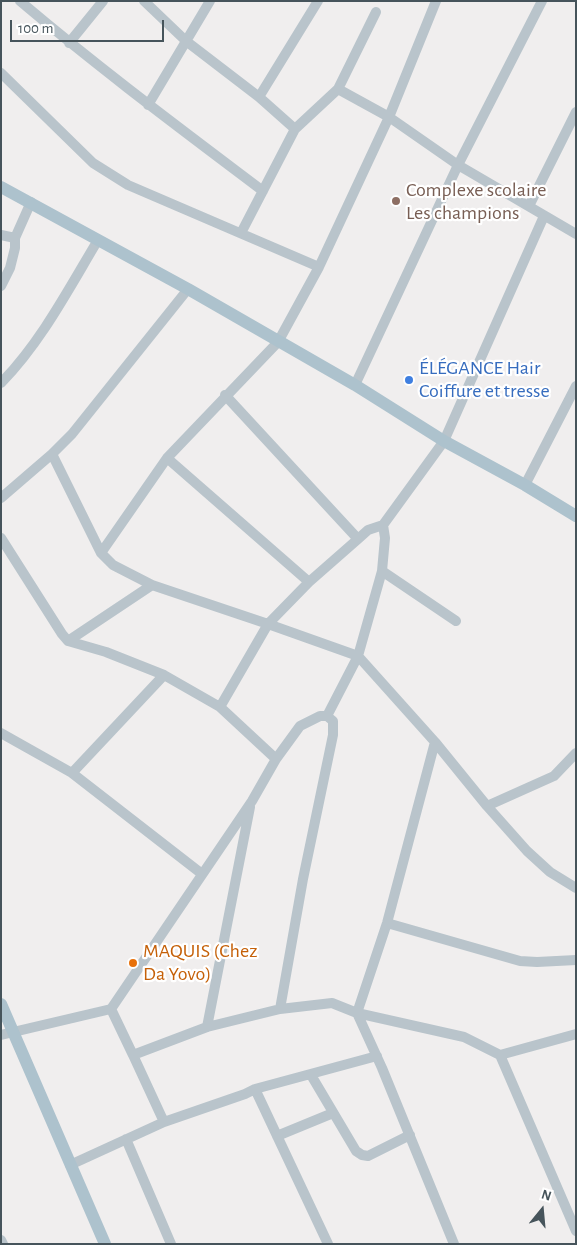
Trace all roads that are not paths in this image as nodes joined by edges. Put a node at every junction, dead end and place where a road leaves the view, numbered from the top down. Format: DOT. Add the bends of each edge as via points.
graph roads {
  1 [pos="20,1"];
  2 [pos="103,1"];
  3 [pos="144,1"];
  4 [pos="210,1"];
  5 [pos="318,1"];
  6 [pos="436,1"];
  7 [pos="542,1"];
  8 [pos="376,12"];
  9 [pos="186,41"];
  10 [pos="69,43"];
  11 [pos="1,72"];
  12 [pos="338,89"];
  13 [pos="259,97"];
  14 [pos="148,105"];
  15 [pos="576,112"];
  16 [pos="389,117"];
  17 [pos="295,129"];
  18 [pos="458,165"];
  19 [pos="1,187"];
  20 [pos="263,191"];
  21 [pos="31,202"];
  22 [pos="529,206"];
  23 [pos="544,216"];
  24 [pos="241,233"];
  25 [pos="576,234"];
  26 [pos="1,235"];
  27 [pos="15,238"];
  28 [pos="98,240"];
  29 [pos="319,267"];
  30 [pos="1,286"];
  31 [pos="188,289"];
  32 [pos="278,342"];
  33 [pos="1,383"];
  34 [pos="355,385"];
  35 [pos="576,386"];
  36 [pos="225,395"];
  37 [pos="444,441"];
  38 [pos="52,454"];
  39 [pos="167,458"];
  40 [pos="526,485"];
  41 [pos="1,498"];
  42 [pos="576,516"];
  43 [pos="383,525"];
  44 [pos="1,538"];
  45 [pos="358,539"];
  46 [pos="101,553"];
  47 [pos="382,571"];
  48 [pos="309,582"];
  49 [pos="152,585"];
  50 [pos="456,620"];
  51 [pos="268,624"];
  52 [pos="68,641"];
  53 [pos="358,656"];
  54 [pos="164,675"];
  55 [pos="220,706"];
  56 [pos="327,716"];
  57 [pos="1,733"];
  58 [pos="436,742"];
  59 [pos="576,753"];
  60 [pos="276,759"];
  61 [pos="72,773"];
  62 [pos="252,801"];
  63 [pos="486,806"];
  64 [pos="202,874"];
  65 [pos="576,888"];
  66 [pos="388,923"];
  67 [pos="576,960"];
  68 [pos="1,1004"];
  69 [pos="280,1008"];
  70 [pos="111,1009"];
  71 [pos="357,1013"];
  72 [pos="207,1026"];
  73 [pos="7,1033"];
  74 [pos="576,1034"];
  75 [pos="500,1054"];
  76 [pos="133,1055"];
  77 [pos="377,1056"];
  78 [pos="311,1075"];
  79 [pos="255,1089"];
  80 [pos="333,1113"];
  81 [pos="164,1122"];
  82 [pos="410,1135"];
  83 [pos="277,1136"];
  84 [pos="126,1139"];
  85 [pos="70,1165"];
  86 [pos="576,1231"];
  87 [pos="1,1240"];
  88 [pos="104,1243"];
  89 [pos="3,1244"];
  90 [pos="171,1244"];
  91 [pos="328,1244"];
  92 [pos="454,1244"];
  1 -- 10 [label="street"];
  2 -- 10 [label="street"];
  3 -- 9 [label="street"];
  4 -- 9 [label="street"];
  5 -- 13 [label="street"];
  6 -- 16 [label="street"];
  7 -- 18 [label="street"];
  8 -- 12 [label="street"];
  9 -- 13 [label="street"];
  9 -- 14 [label="street"];
  10 -- 14 [label="street"];
  11 -- 24 [label="street" via="93,163 128,185"];
  12 -- 16 [label="street"];
  12 -- 17 [label="street"];
  13 -- 17 [label="street"];
  14 -- 20 [label="street"];
  15 -- 22 [label="street"];
  16 -- 18 [label="street"];
  16 -- 29 [label="street"];
  17 -- 20 [label="street"];
  18 -- 22 [label="street"];
  18 -- 34 [label="street"];
  19 -- 21 [label="main road"];
  20 -- 24 [label="street"];
  21 -- 27 [label="street"];
  21 -- 28 [label="main road"];
  22 -- 23 [label="street"];
  23 -- 25 [label="street"];
  23 -- 37 [label="street"];
  24 -- 29 [label="street"];
  26 -- 27 [label="street"];
  27 -- 30 [label="street" via="10,268"];
  28 -- 31 [label="main road"];
  28 -- 33 [label="street" via="46,327"];
  29 -- 32 [label="street"];
  31 -- 32 [label="main road"];
  31 -- 38 [label="street" via="72,434"];
  32 -- 34 [label="main road"];
  32 -- 36 [label="street"];
  34 -- 37 [label="main road"];
  35 -- 40 [label="street"];
  36 -- 39 [label="street"];
  36 -- 45 [label="street"];
  37 -- 40 [label="main road"];
  37 -- 43 [label="street"];
  38 -- 41 [label="street"];
  38 -- 46 [label="street"];
  39 -- 46 [label="street"];
  39 -- 48 [label="street"];
  40 -- 42 [label="main road"];
  43 -- 45 [label="street" via="368,530"];
  43 -- 47 [label="street"];
  44 -- 52 [label="street"];
  45 -- 48 [label="street"];
  46 -- 49 [label="street" via="113,565"];
  47 -- 50 [label="street"];
  47 -- 53 [label="street"];
  48 -- 51 [label="street"];
  49 -- 51 [label="street"];
  49 -- 52 [label="street"];
  51 -- 53 [label="street"];
  51 -- 55 [label="street"];
  52 -- 54 [label="street"];
  53 -- 56 [label="street"];
  53 -- 58 [label="street"];
  54 -- 55 [label="street"];
  54 -- 61 [label="street"];
  55 -- 60 [label="street"];
  56 -- 60 [label="street" via="300,726"];
  56 -- 69 [label="street" via="333,721 333,735"];
  57 -- 61 [label="street"];
  58 -- 63 [label="street"];
  58 -- 66 [label="street"];
  59 -- 63 [label="street" via="554,776"];
  60 -- 62 [label="street"];
  61 -- 64 [label="street"];
  62 -- 64 [label="street"];
  62 -- 72 [label="street"];
  63 -- 65 [label="street" via="550,872"];
  64 -- 70 [label="street"];
  66 -- 67 [label="street" via="520,960"];
  66 -- 71 [label="street"];
  68 -- 73 [label="main road"];
  69 -- 71 [label="street" via="332,1003"];
  69 -- 72 [label="street"];
  70 -- 73 [label="street"];
  70 -- 76 [label="street"];
  71 -- 75 [label="street" via="464,1036"];
  71 -- 77 [label="street"];
  72 -- 76 [label="street"];
  73 -- 85 [label="main road"];
  74 -- 75 [label="street"];
  75 -- 86 [label="street"];
  76 -- 81 [label="street"];
  77 -- 78 [label="street"];
  77 -- 82 [label="street"];
  78 -- 79 [label="street"];
  78 -- 80 [label="street"];
  79 -- 81 [label="street"];
  79 -- 83 [label="street"];
  80 -- 82 [label="street" via="356,1151 362,1155 368,1156"];
  80 -- 83 [label="street"];
  81 -- 84 [label="street"];
  82 -- 92 [label="street"];
  83 -- 91 [label="street"];
  84 -- 85 [label="street"];
  84 -- 90 [label="street"];
  85 -- 88 [label="main road"];
  87 -- 89 [label="street"];
}
